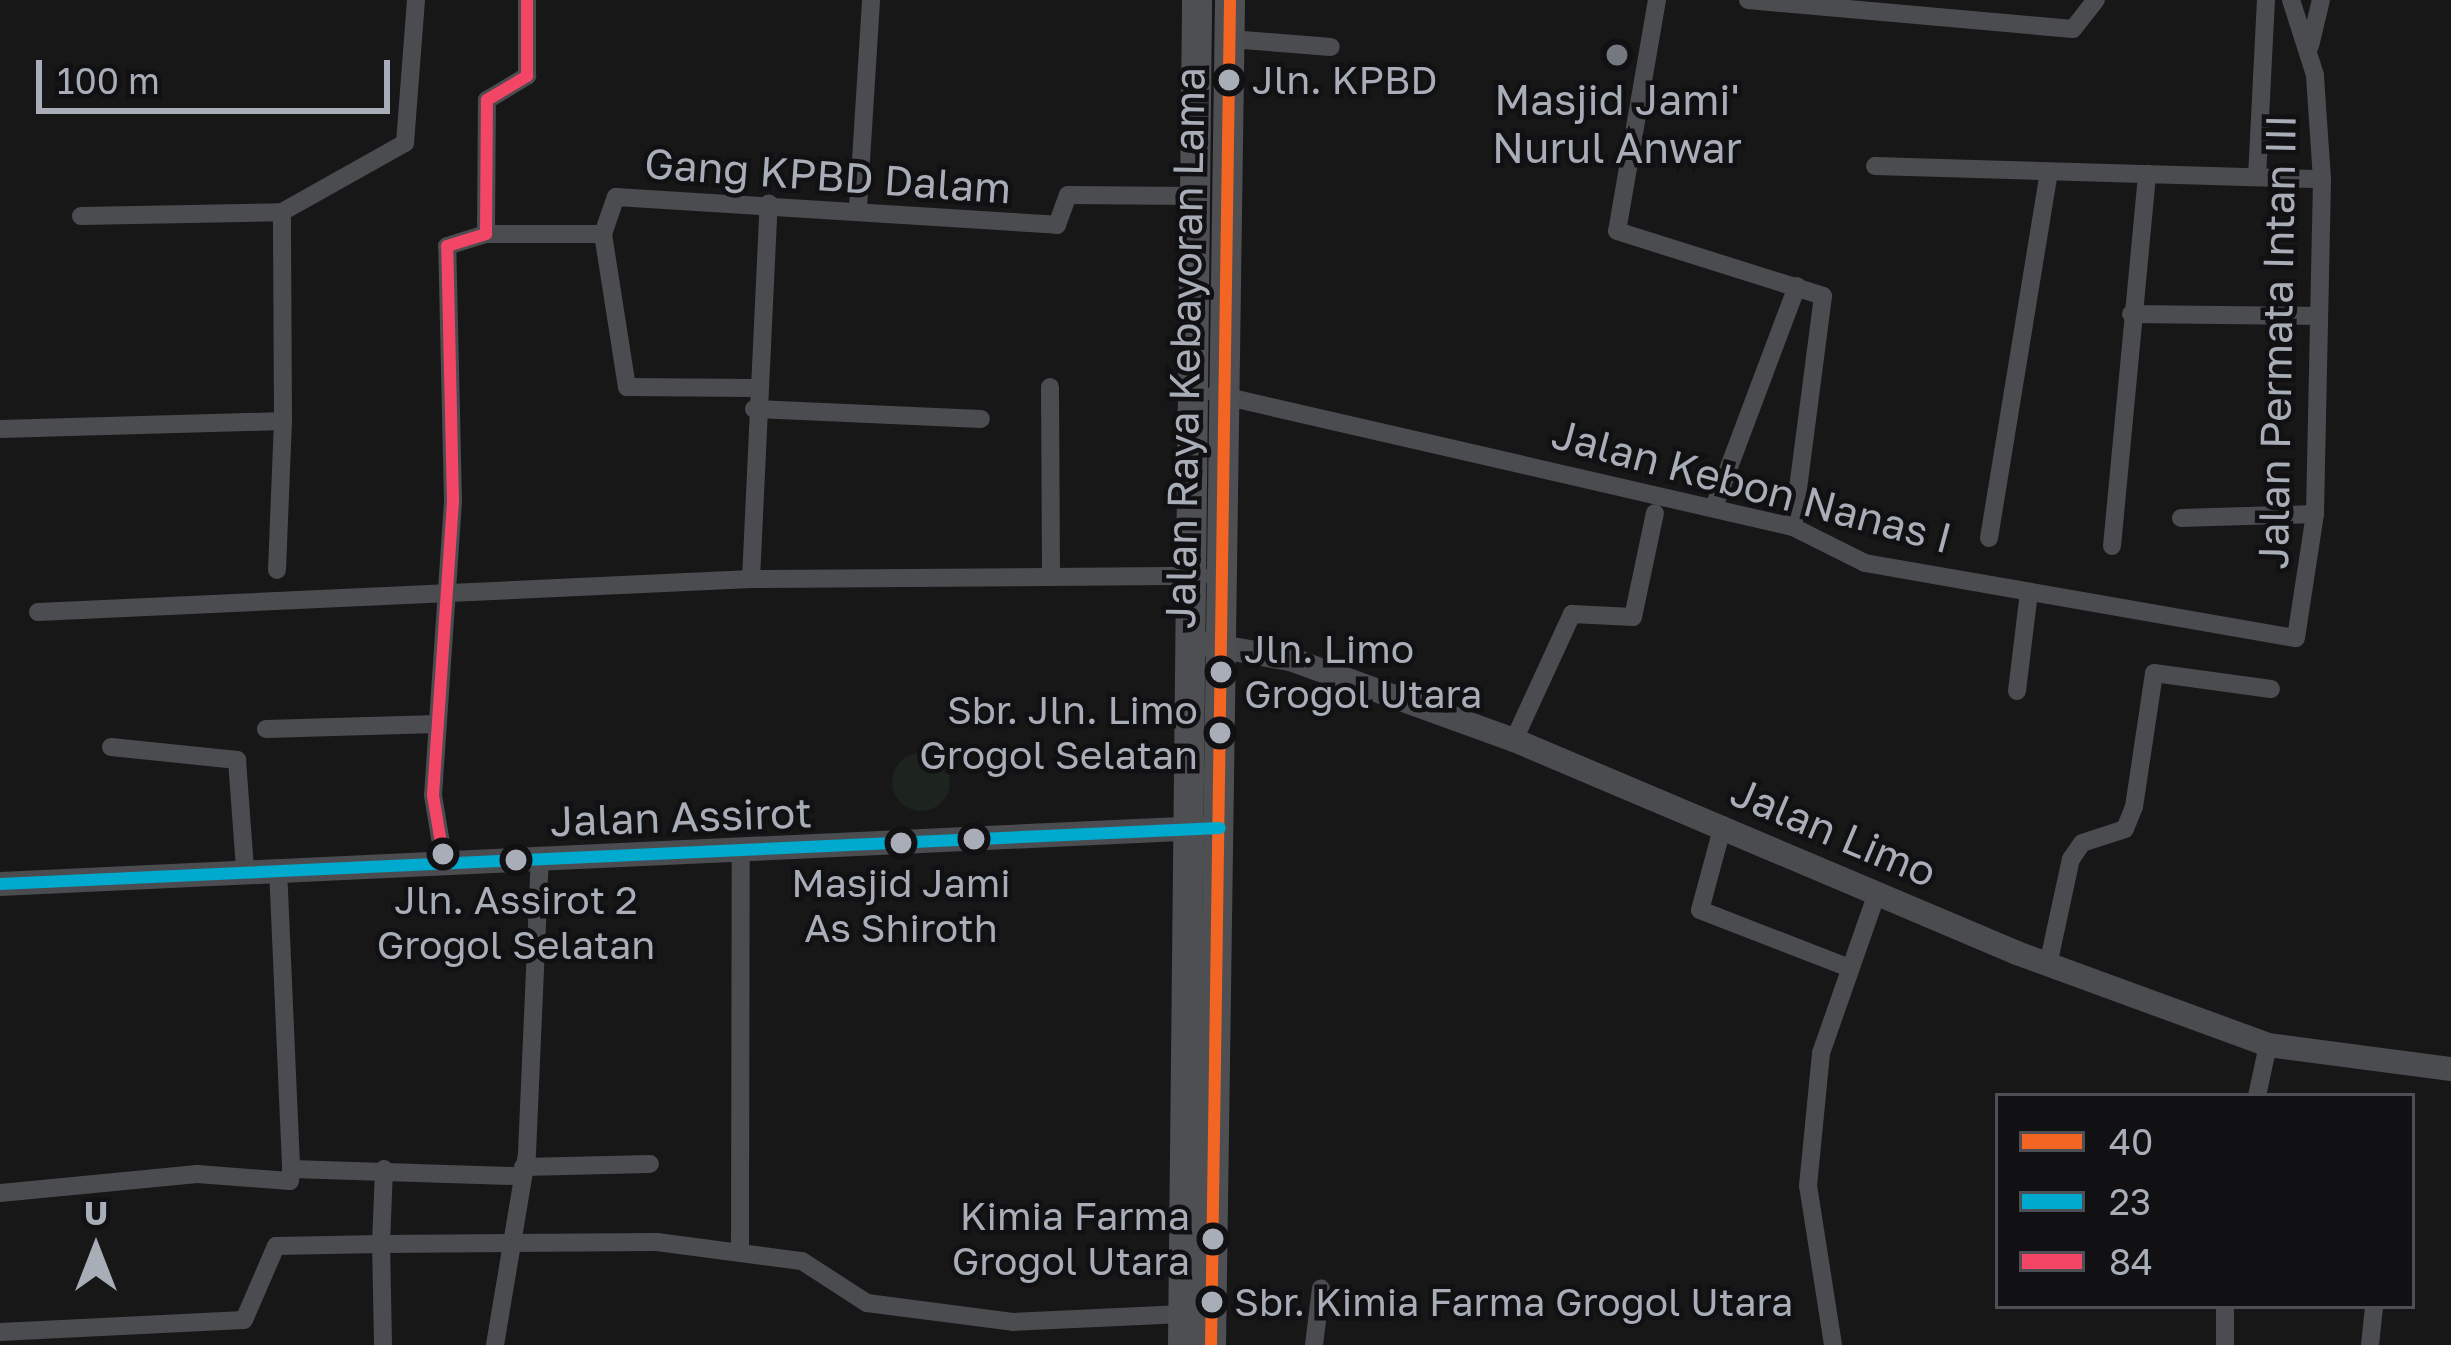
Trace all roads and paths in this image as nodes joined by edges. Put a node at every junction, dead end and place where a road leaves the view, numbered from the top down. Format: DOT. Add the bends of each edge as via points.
graph roads {
  1 [pos="416,0"];
  2 [pos="527,0"];
  3 [pos="871,0"];
  4 [pos="1197,0"];
  5 [pos="1230,0"];
  6 [pos="1657,0"];
  7 [pos="1748,0"];
  8 [pos="2096,0"];
  9 [pos="2266,0"];
  10 [pos="2291,0"];
  11 [pos="2320,0"];
  12 [pos="1230,39"];
  13 [pos="2310,46"];
  14 [pos="1330,47"];
  15 [pos="1875,166"];
  16 [pos="2049,172"];
  17 [pos="2147,174"];
  18 [pos="2257,177"];
  19 [pos="2322,179"];
  20 [pos="1192,196"];
  21 [pos="769,203"];
  22 [pos="858,208"];
  23 [pos="282,212"];
  24 [pos="82,216"];
  25 [pos="486,234"];
  26 [pos="603,234"];
  27 [pos="1797,286"];
  28 [pos="2131,314"];
  29 [pos="2319,316"];
  30 [pos="1050,387"];
  31 [pos="756,388"];
  32 [pos="1192,393"];
  33 [pos="1226,394"];
  34 [pos="754,409"];
  35 [pos="981,419"];
  36 [pos="283,421"];
  37 [pos="0,429"];
  38 [pos="1714,507"];
  39 [pos="1655,513"];
  40 [pos="2315,514"];
  41 [pos="2181,518"];
  42 [pos="1793,527"];
  43 [pos="1989,538"];
  44 [pos="2112,546"];
  45 [pos="277,571"];
  46 [pos="1051,571"];
  47 [pos="1192,576"];
  48 [pos="1224,577"];
  49 [pos="751,580"];
  50 [pos="2029,592"];
  51 [pos="450,600"];
  52 [pos="38,612"];
  53 [pos="2296,638"];
  54 [pos="1191,643"];
  55 [pos="1223,644"];
  56 [pos="2271,689"];
  57 [pos="2017,691"];
  58 [pos="437,724"];
  59 [pos="266,729"];
  60 [pos="1514,740"];
  61 [pos="111,748"];
  62 [pos="1723,825"];
  63 [pos="1206,828"];
  64 [pos="741,854"];
  65 [pos="444,861"];
  66 [pos="540,861"];
  67 [pos="278,868"];
  68 [pos="245,870"];
  69 [pos="0,884"];
  70 [pos="1877,893"];
  71 [pos="2048,965"];
  72 [pos="1847,967"];
  73 [pos="2268,1045"];
  74 [pos="2451,1069"];
  75 [pos="2258,1093"];
  76 [pos="650,1164"];
  77 [pos="292,1169"];
  78 [pos="384,1169"];
  79 [pos="521,1171"];
  80 [pos="0,1193"];
  81 [pos="381,1244"];
  82 [pos="508,1244"];
  83 [pos="740,1253"];
  84 [pos="1198,1260"];
  85 [pos="1321,1288"];
  86 [pos="2225,1309"];
  87 [pos="2374,1309"];
  88 [pos="1183,1330"];
  89 [pos="0,1332"];
  90 [pos="383,1345"];
  91 [pos="494,1345"];
  92 [pos="1211,1345"];
  93 [pos="1314,1345"];
  94 [pos="1832,1345"];
  95 [pos="2225,1345"];
  96 [pos="2370,1345"];
  1 -- 23 [label="street" via="411,137"];
  2 -- 25 [label="street" via="527,76 487,100"];
  3 -- 22 [label="street"];
  4 -- 20 [label="main road, Jalan Raya Kebayoran Lama"];
  5 -- 12 [label="main road, Jalan Raya Kebayoran Lama"];
  6 -- 27 [label="street" via="1618,235"];
  7 -- 8 [label="street" via="2073,29"];
  9 -- 18 [label="street"];
  10 -- 13 [label="street, Jalan Permata Intan III" via="2292,29"];
  11 -- 13 [label="street, Jalan Permata Intan III"];
  12 -- 14 [label="street"];
  12 -- 33 [label="main road, Jalan Raya Kebayoran Lama"];
  13 -- 19 [label="street, Jalan Permata Intan III"];
  15 -- 16 [label="street"];
  16 -- 17 [label="street"];
  16 -- 43 [label="street"];
  17 -- 18 [label="street"];
  17 -- 28 [label="street"];
  18 -- 19 [label="street"];
  19 -- 29 [label="street, Jalan Permata Intan III"];
  20 -- 22 [label="street, Gang KPBD Dalam" via="1064,196 1057,225"];
  20 -- 32 [label="main road, Jalan Raya Kebayoran Lama"];
  21 -- 22 [label="street, Gang KPBD Dalam"];
  21 -- 26 [label="street, Gang KPBD Dalam" via="616,197"];
  21 -- 31 [label="street"];
  23 -- 24 [label="street"];
  23 -- 36 [label="street"];
  25 -- 26 [label="street, Gang KPBD Dalam"];
  25 -- 51 [label="street" via="447,246"];
  26 -- 31 [label="street" via="627,387"];
  27 -- 38 [label="street"];
  27 -- 42 [label="street" via="1827,304"];
  28 -- 29 [label="street"];
  28 -- 44 [label="street"];
  29 -- 40 [label="street, Jalan Permata Intan III"];
  30 -- 46 [label="street"];
  31 -- 34 [label="street"];
  32 -- 33 [label="street, Jalan Kebon Nanas I"];
  32 -- 47 [label="main road, Jalan Raya Kebayoran Lama"];
  33 -- 38 [label="street, Jalan Kebon Nanas I"];
  33 -- 48 [label="main road, Jalan Raya Kebayoran Lama"];
  34 -- 35 [label="street"];
  34 -- 49 [label="street"];
  36 -- 37 [label="street"];
  36 -- 45 [label="street"];
  38 -- 42 [label="street, Jalan Kebon Nanas I"];
  39 -- 60 [label="street" via="1633,617 1572,614"];
  40 -- 41 [label="street"];
  40 -- 53 [label="street, Jalan Permata Intan III"];
  42 -- 50 [label="street, Jalan Kebon Nanas I" via="1865,563"];
  46 -- 47 [label="street"];
  46 -- 49 [label="street"];
  47 -- 48 [label="street"];
  47 -- 54 [label="main road, Jalan Raya Kebayoran Lama"];
  48 -- 55 [label="main road, Jalan Raya Kebayoran Lama"];
  49 -- 51 [label="street"];
  50 -- 53 [label="street, Jalan Kebon Nanas I"];
  50 -- 57 [label="street"];
  51 -- 52 [label="street"];
  51 -- 58 [label="street"];
  54 -- 55 [label="street, Jalan Limo"];
  54 -- 63 [label="main road, Jalan Raya Kebayoran Lama"];
  55 -- 60 [label="street, Jalan Limo"];
  55 -- 63 [label="main road, Jalan Raya Kebayoran Lama"];
  56 -- 71 [label="street" via="2154,673 2134,807 2126,829 2082,843 2072,859"];
  58 -- 59 [label="street"];
  58 -- 65 [label="street"];
  60 -- 62 [label="street, Jalan Limo"];
  61 -- 68 [label="street" via="237,760"];
  62 -- 70 [label="street, Jalan Limo"];
  62 -- 72 [label="street" via="1700,910"];
  63 -- 64 [label="street, Jalan Assirot"];
  63 -- 84 [label="main road, Jalan Raya Kebayoran Lama"];
  64 -- 66 [label="street, Jalan Assirot"];
  64 -- 83 [label="street"];
  65 -- 66 [label="street, Jalan Assirot"];
  65 -- 67 [label="street, Jalan Assirot"];
  66 -- 79 [label="street"];
  67 -- 68 [label="street, Jalan Assirot"];
  67 -- 77 [label="street"];
  68 -- 69 [label="street, Jalan Assirot"];
  70 -- 71 [label="street, Jalan Limo"];
  70 -- 72 [label="street"];
  71 -- 73 [label="street, Jalan Limo"];
  72 -- 94 [label="street" via="1821,1053 1808,1186"];
  73 -- 74 [label="street, Jalan Limo"];
  73 -- 75 [label="street"];
  76 -- 79 [label="street"];
  77 -- 78 [label="street"];
  77 -- 80 [label="street" via="290,1181 197,1174"];
  78 -- 79 [label="street"];
  78 -- 81 [label="street"];
  79 -- 82 [label="street"];
  81 -- 82 [label="street"];
  81 -- 89 [label="street" via="276,1246 244,1320"];
  81 -- 90 [label="street"];
  82 -- 83 [label="street" via="657,1241"];
  82 -- 91 [label="street"];
  83 -- 88 [label="street" via="802,1262 867,1304"];
  84 -- 88 [label="main road, Jalan Raya Kebayoran Lama"];
  84 -- 92 [label="main road, Jalan Raya Kebayoran Lama"];
  85 -- 93 [label="street"];
  86 -- 95 [label="street"];
  87 -- 96 [label="street"];
}
